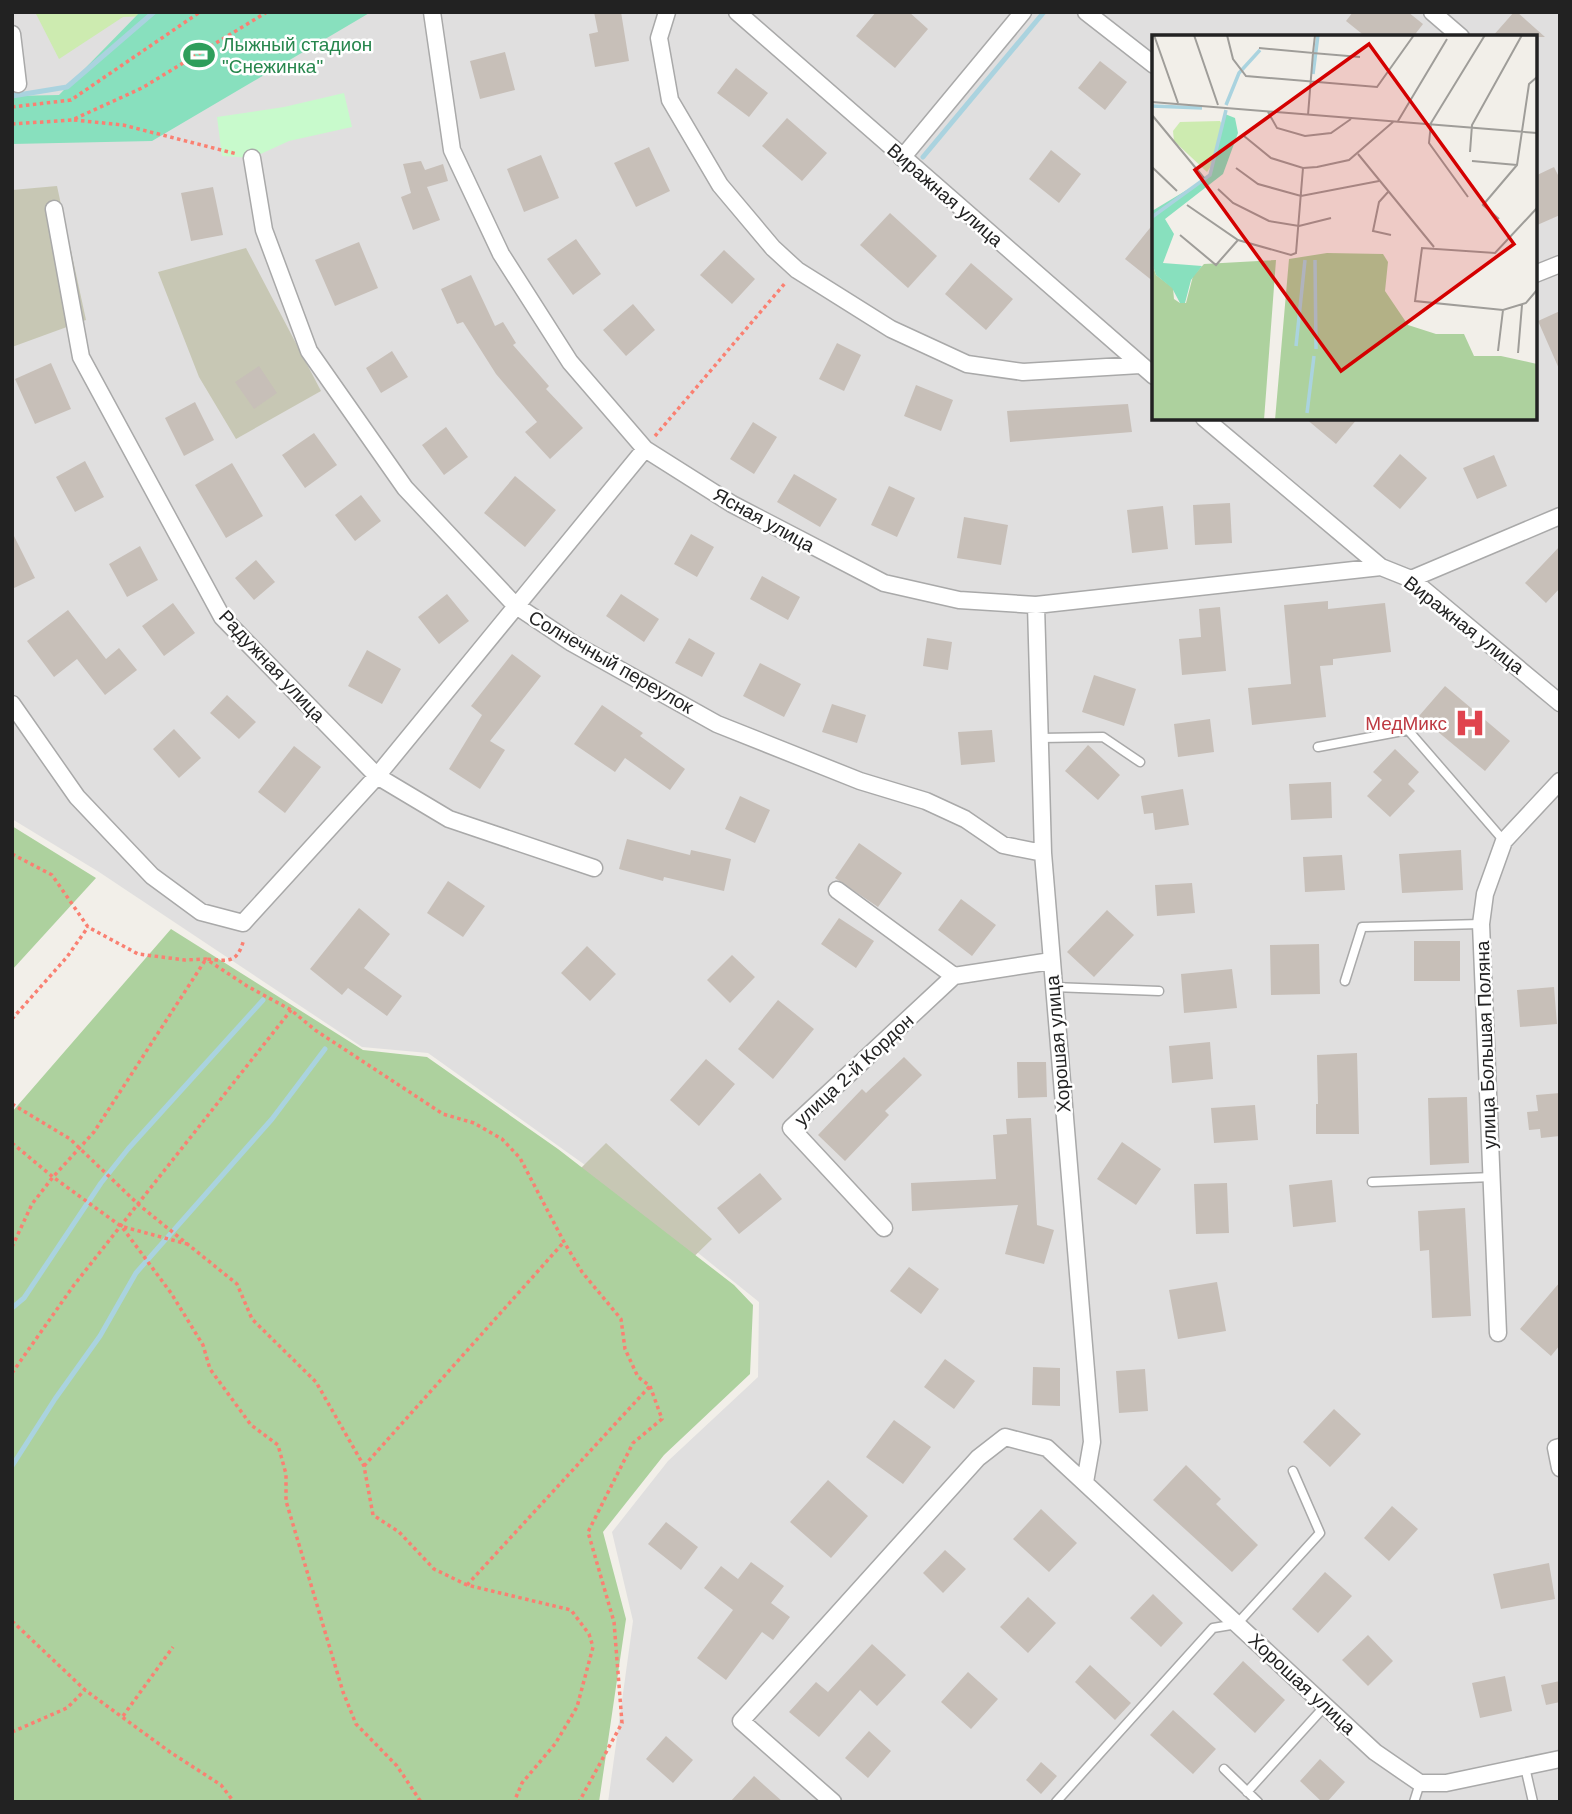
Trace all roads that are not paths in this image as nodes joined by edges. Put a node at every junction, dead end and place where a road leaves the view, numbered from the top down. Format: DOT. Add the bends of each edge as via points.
graph roads {
  1 [pos="432,12"];
  2 [pos="667,12"];
  3 [pos="737,12"];
  4 [pos="1023,12"];
  5 [pos="1086,12"];
  6 [pos="1432,12"];
  7 [pos="12,34"];
  8 [pos="1459,35"];
  9 [pos="1152,63"];
  10 [pos="18,85"];
  11 [pos="252,158"];
  12 [pos="902,158"];
  13 [pos="54,209"];
  14 [pos="1560,264"];
  15 [pos="1537,273"];
  16 [pos="1140,365"];
  17 [pos="1152,374"];
  18 [pos="1206,420"];
  19 [pos="645,449"];
  20 [pos="1560,516"];
  21 [pos="1381,567"];
  22 [pos="1411,579"];
  23 [pos="1036,605"];
  24 [pos="515,606"];
  25 [pos="1560,703"];
  26 [pos="12,704"];
  27 [pos="1040,738"];
  28 [pos="1318,747"];
  29 [pos="1140,762"];
  30 [pos="377,776"];
  31 [pos="1560,781"];
  32 [pos="1504,841"];
  33 [pos="1043,853"];
  34 [pos="594,868"];
  35 [pos="837,890"];
  36 [pos="1481,924"];
  37 [pos="1051,961"];
  38 [pos="954,976"];
  39 [pos="1345,982"];
  40 [pos="1053,987"];
  41 [pos="1159,991"];
  42 [pos="1492,1177"];
  43 [pos="1372,1182"];
  44 [pos="884,1228"];
  45 [pos="1498,1334"];
  46 [pos="1560,1447"];
  47 [pos="1560,1468"];
  48 [pos="1293,1471"];
  49 [pos="1085,1482"];
  50 [pos="1237,1624"];
  51 [pos="1325,1706"];
  52 [pos="1560,1759"];
  53 [pos="1525,1767"];
  54 [pos="1224,1769"];
  55 [pos="1420,1783"];
  56 [pos="1247,1792"];
  57 [pos="832,1802"];
  58 [pos="1056,1802"];
  59 [pos="1258,1802"];
  60 [pos="1414,1802"];
  61 [pos="1534,1802"];
  1 -- 19 [label="street, Ясная улица" via="452,150 501,254 570,362"];
  2 -- 16 [label="street" via="659,38 670,100 720,185 797,270 891,329 967,364 1023,372"];
  3 -- 12 [label="street, Виражная улица"];
  4 -- 12 [label="street"];
  5 -- 9 [label="street"];
  6 -- 8 [label="street"];
  7 -- 10 [label="street"];
  11 -- 24 [label="street, Солнечный переулок" via="264,230 309,351 405,488"];
  12 -- 16 [label="street, Виражная улица"];
  13 -- 30 [label="street, Радужная улица" via="81,357 222,617"];
  14 -- 15 [label="street"];
  16 -- 17 [label="street, Виражная улица"];
  18 -- 21 [label="street, Виражная улица"];
  19 -- 23 [label="street, Ясная улица" via="732,504 884,583 959,600"];
  19 -- 24 [label="street"];
  20 -- 22 [label="street"];
  21 -- 22 [label="street, Виражная улица"];
  21 -- 23 [label="street, Ясная улица"];
  22 -- 25 [label="street, Виражная улица"];
  23 -- 27 [label="street, Хорошая улица"];
  24 -- 30 [label="street"];
  24 -- 33 [label="street, Солнечный переулок" via="717,723 860,781 926,801 965,819 1003,845"];
  26 -- 30 [label="street" via="77,797 152,876 201,912 243,923"];
  27 -- 29 [label="lane" via="1102,737"];
  27 -- 33 [label="street, Хорошая улица"];
  28 -- 32 [label="lane" via="1408,730"];
  30 -- 34 [label="street, Радужная улица" via="449,819"];
  31 -- 32 [label="street, улица Большая Поляна"];
  32 -- 36 [label="street, улица Большая Поляна" via="1485,894"];
  33 -- 37 [label="street, Хорошая улица"];
  35 -- 38 [label="street"];
  36 -- 39 [label="lane" via="1362,927"];
  36 -- 42 [label="street, улица Большая Поляна"];
  37 -- 38 [label="street"];
  37 -- 40 [label="street, Хорошая улица"];
  38 -- 44 [label="street, улица 2-й Кордон" via="791,1128"];
  40 -- 41 [label="lane"];
  40 -- 49 [label="street, Хорошая улица" via="1092,1442"];
  42 -- 43 [label="lane"];
  42 -- 45 [label="street, улица Большая Поляна"];
  46 -- 47 [label="street" via="1556,1448"];
  48 -- 50 [label="lane" via="1320,1533"];
  49 -- 50 [label="street, Хорошая улица"];
  49 -- 57 [label="street, Хорошая улица" via="1047,1448 1005,1437 978,1458 741,1721"];
  50 -- 51 [label="street, Хорошая улица"];
  50 -- 58 [label="lane" via="1213,1628"];
  51 -- 55 [label="street, Хорошая улица" via="1375,1752"];
  51 -- 56 [label="lane"];
  52 -- 53 [label="street"];
  53 -- 55 [label="street" via="1446,1783"];
  53 -- 61 [label="lane"];
  54 -- 56 [label="lane"];
  55 -- 60 [label="lane"];
  56 -- 59 [label="lane"];
}
